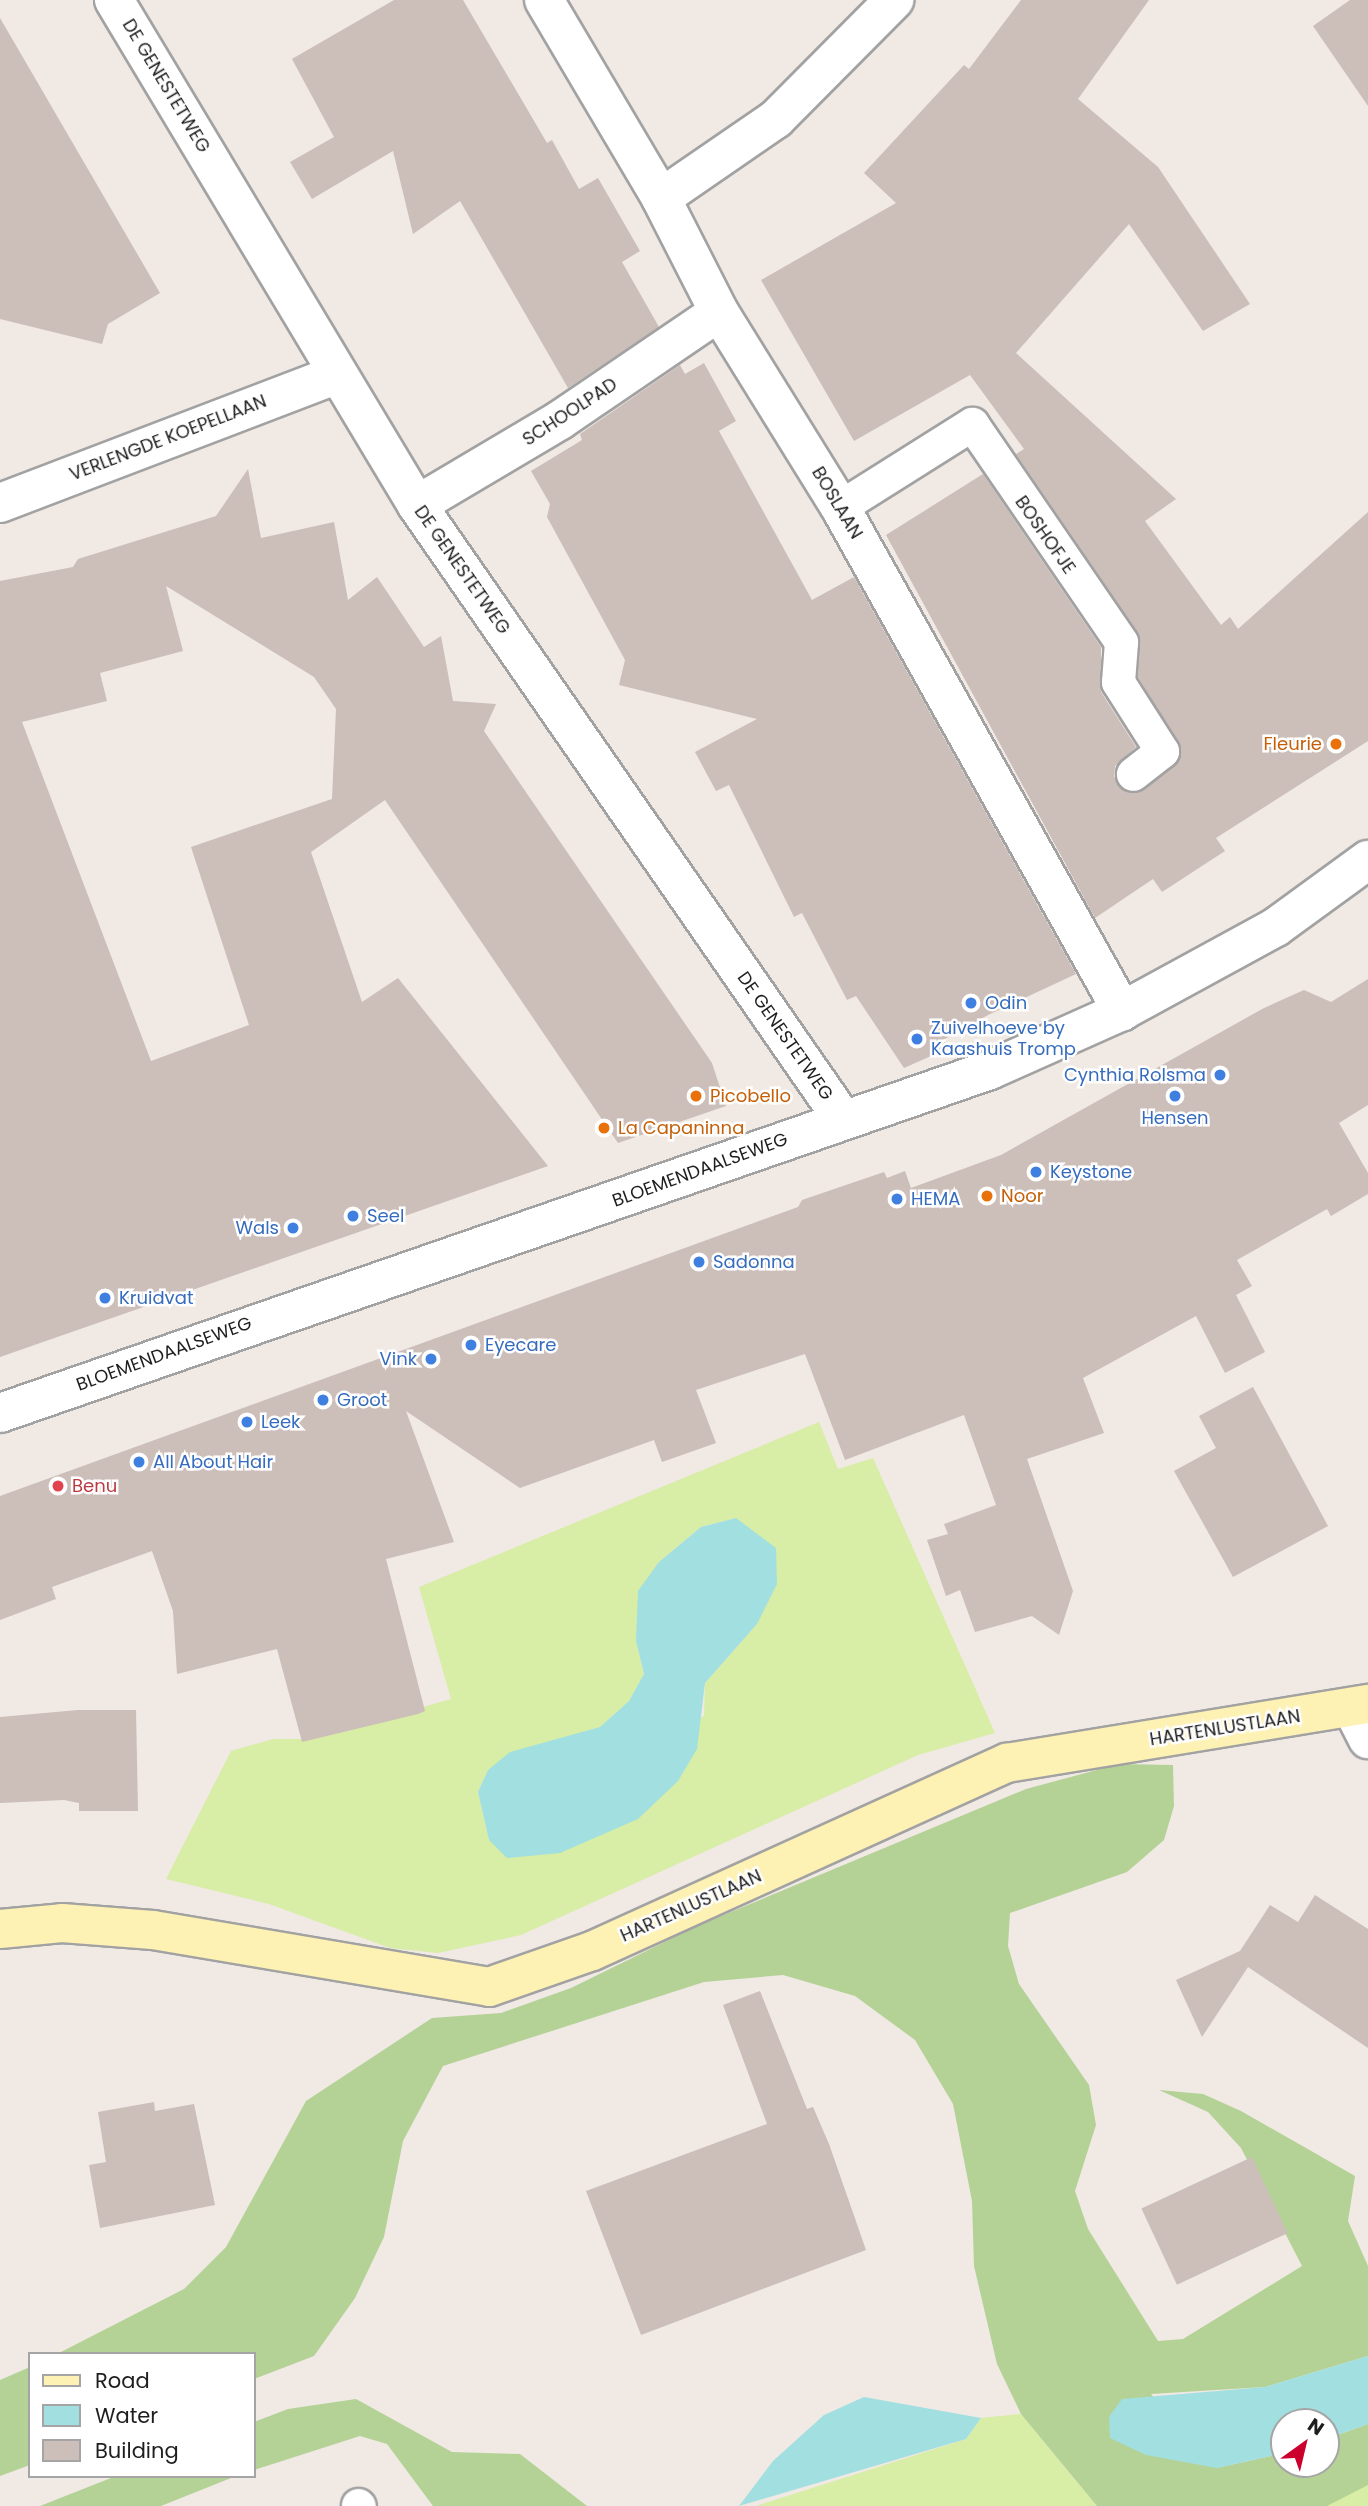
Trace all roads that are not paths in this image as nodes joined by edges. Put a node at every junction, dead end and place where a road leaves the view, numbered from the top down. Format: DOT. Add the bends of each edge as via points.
graph roads {
  1 [pos="114,0"];
  2 [pos="544,0"];
  3 [pos="894,0"];
  4 [pos="661,198"];
  5 [pos="719,312"];
  6 [pos="337,373"];
  7 [pos="0,503"];
  8 [pos="417,505"];
  9 [pos="840,507"];
  10 [pos="1133,774"];
  11 [pos="1368,860"];
  12 [pos="1122,1011"];
  13 [pos="842,1118"];
  14 [pos="0,1413"];
  15 [pos="1363,1717"];
  16 [pos="0,1928"];
  1 -- 6 [label="street, DE GENESTETWEG"];
  2 -- 4 [label="street, BOSLAAN"];
  3 -- 4 [label="street" via="776,119"];
  4 -- 5 [label="street, BOSLAAN"];
  5 -- 8 [label="street, SCHOOLPAD" via="561,420"];
  5 -- 9 [label="street, BOSLAAN"];
  6 -- 7 [label="street, VERLENGDE KOEPELLAAN"];
  6 -- 8 [label="street, DE GENESTETWEG"];
  8 -- 13 [label="street, DE GENESTETWEG"];
  9 -- 10 [label="lane, BOSHOFJE" via="972,424 1121,642 1118,682 1162,751"];
  9 -- 12 [label="street, BOSLAAN"];
  11 -- 12 [label="street, BLOEMENDAALSEWEG" via="1276,927"];
  12 -- 13 [label="street, BLOEMENDAALSEWEG" via="990,1070"];
  13 -- 14 [label="street, BLOEMENDAALSEWEG"];
  15 -- 16 [label="street, HARTENLUSTLAAN" via="1007,1763 592,1951 489,1987 153,1930 62,1923"];
}
